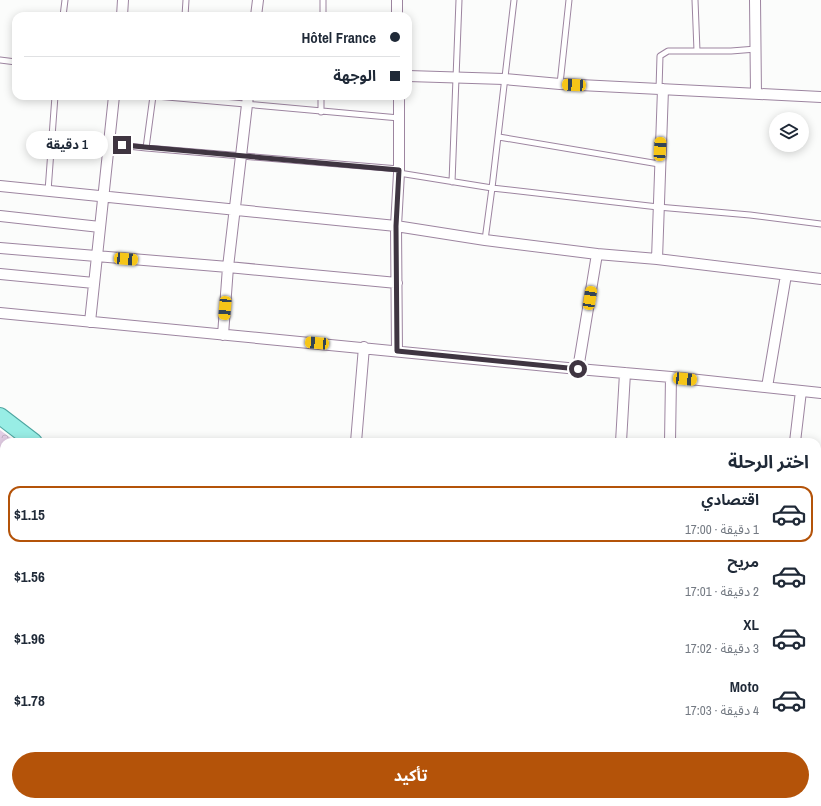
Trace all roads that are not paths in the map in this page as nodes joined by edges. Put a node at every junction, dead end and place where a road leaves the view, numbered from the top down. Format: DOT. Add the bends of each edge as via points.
graph roads {
  1 [pos="65,0"];
  2 [pos="124,0"];
  3 [pos="186,0"];
  4 [pos="258,0"];
  5 [pos="323,0"];
  6 [pos="397,0"];
  7 [pos="459,0"];
  8 [pos="514,0"];
  9 [pos="569,0"];
  10 [pos="695,0"];
  11 [pos="755,0"];
  12 [pos="64,12"];
  13 [pos="122,12"];
  14 [pos="185,12"];
  15 [pos="256,12"];
  16 [pos="323,12"];
  17 [pos="397,12"];
  18 [pos="756,49"];
  19 [pos="697,51"];
  20 [pos="0,60"];
  21 [pos="12,62"];
  22 [pos="412,76"];
  23 [pos="455,78"];
  24 [pos="504,79"];
  25 [pos="560,84"];
  26 [pos="661,89"];
  27 [pos="756,94"];
  28 [pos="821,97"];
  29 [pos="55,100"];
  30 [pos="114,100"];
  31 [pos="153,100"];
  32 [pos="247,100"];
  33 [pos="322,100"];
  34 [pos="399,100"];
  35 [pos="321,112"];
  36 [pos="399,118"];
  37 [pos="499,137"];
  38 [pos="110,144"];
  39 [pos="146,148"];
  40 [pos="240,155"];
  41 [pos="659,164"];
  42 [pos="399,171"];
  43 [pos="452,182"];
  44 [pos="0,186"];
  45 [pos="492,188"];
  46 [pos="48,191"];
  47 [pos="103,197"];
  48 [pos="658,207"];
  49 [pos="234,210"];
  50 [pos="0,216"];
  51 [pos="821,224"];
  52 [pos="396,226"];
  53 [pos="100,227"];
  54 [pos="485,240"];
  55 [pos="0,248"];
  56 [pos="597,254"];
  57 [pos="97,256"];
  58 [pos="657,259"];
  59 [pos="228,267"];
  60 [pos="0,274"];
  61 [pos="786,275"];
  62 [pos="821,279"];
  63 [pos="94,283"];
  64 [pos="397,283"];
  65 [pos="0,313"];
  66 [pos="90,322"];
  67 [pos="223,335"];
  68 [pos="364,348"];
  69 [pos="397,351"];
  70 [pos="578,369"];
  71 [pos="625,373"];
  72 [pos="671,377"];
  73 [pos="768,387"];
  74 [pos="801,391"];
  75 [pos="821,393"];
  76 [pos="0,416"];
  77 [pos="29,438"];
  78 [pos="356,438"];
  79 [pos="621,438"];
  80 [pos="670,438"];
  81 [pos="795,438"];
  1 -- 12 [label="lane"];
  2 -- 13 [label="street"];
  3 -- 14 [label="lane"];
  4 -- 15 [label="street"];
  5 -- 16 [label="lane"];
  6 -- 17 [label="street"];
  7 -- 23 [label="lane"];
  8 -- 24 [label="lane"];
  9 -- 25 [label="lane"];
  10 -- 19 [label="lane"];
  11 -- 18 [label="street"];
  18 -- 19 [label="lane"];
  18 -- 27 [label="street"];
  19 -- 26 [label="lane" via="668,51 660,56"];
  20 -- 21 [label="lane"];
  22 -- 23 [label="street"];
  23 -- 24 [label="street"];
  23 -- 43 [label="lane"];
  24 -- 25 [label="street"];
  24 -- 37 [label="lane"];
  25 -- 26 [label="street"];
  26 -- 27 [label="street"];
  26 -- 41 [label="street"];
  27 -- 28 [label="street"];
  29 -- 46 [label="lane"];
  30 -- 38 [label="street"];
  31 -- 39 [label="lane"];
  32 -- 35 [label="lane"];
  32 -- 40 [label="street"];
  33 -- 35 [label="lane"];
  34 -- 36 [label="street"];
  35 -- 36 [label="lane"];
  36 -- 42 [label="street"];
  37 -- 41 [label="lane"];
  37 -- 45 [label="lane"];
  38 -- 39 [label="lane"];
  38 -- 47 [label="street"];
  39 -- 40 [label="lane"];
  40 -- 42 [label="lane"];
  40 -- 49 [label="street"];
  41 -- 48 [label="street"];
  42 -- 43 [label="lane"];
  42 -- 52 [label="street"];
  43 -- 45 [label="lane"];
  44 -- 46 [label="street"];
  45 -- 48 [label="lane"];
  45 -- 54 [label="lane"];
  46 -- 47 [label="street"];
  47 -- 49 [label="street"];
  47 -- 53 [label="street"];
  48 -- 51 [label="lane"];
  48 -- 58 [label="street"];
  49 -- 52 [label="street"];
  49 -- 59 [label="street"];
  50 -- 53 [label="street"];
  52 -- 54 [label="street"];
  52 -- 64 [label="street"];
  53 -- 57 [label="street"];
  54 -- 56 [label="street"];
  55 -- 57 [label="street"];
  56 -- 58 [label="street"];
  56 -- 70 [label="street"];
  57 -- 59 [label="street"];
  57 -- 63 [label="street"];
  58 -- 61 [label="street"];
  59 -- 64 [label="street"];
  59 -- 67 [label="street"];
  60 -- 63 [label="street"];
  61 -- 62 [label="street"];
  61 -- 73 [label="street"];
  63 -- 66 [label="street"];
  64 -- 69 [label="street"];
  65 -- 66 [label="street"];
  66 -- 67 [label="street"];
  67 -- 68 [label="street"];
  68 -- 69 [label="street"];
  68 -- 78 [label="street"];
  69 -- 70 [label="street"];
  70 -- 71 [label="street"];
  71 -- 72 [label="street"];
  71 -- 79 [label="street"];
  72 -- 73 [label="street"];
  72 -- 80 [label="street"];
  73 -- 74 [label="street"];
  74 -- 75 [label="street"];
  74 -- 81 [label="street"];
  76 -- 77 [label="main road"];
}
